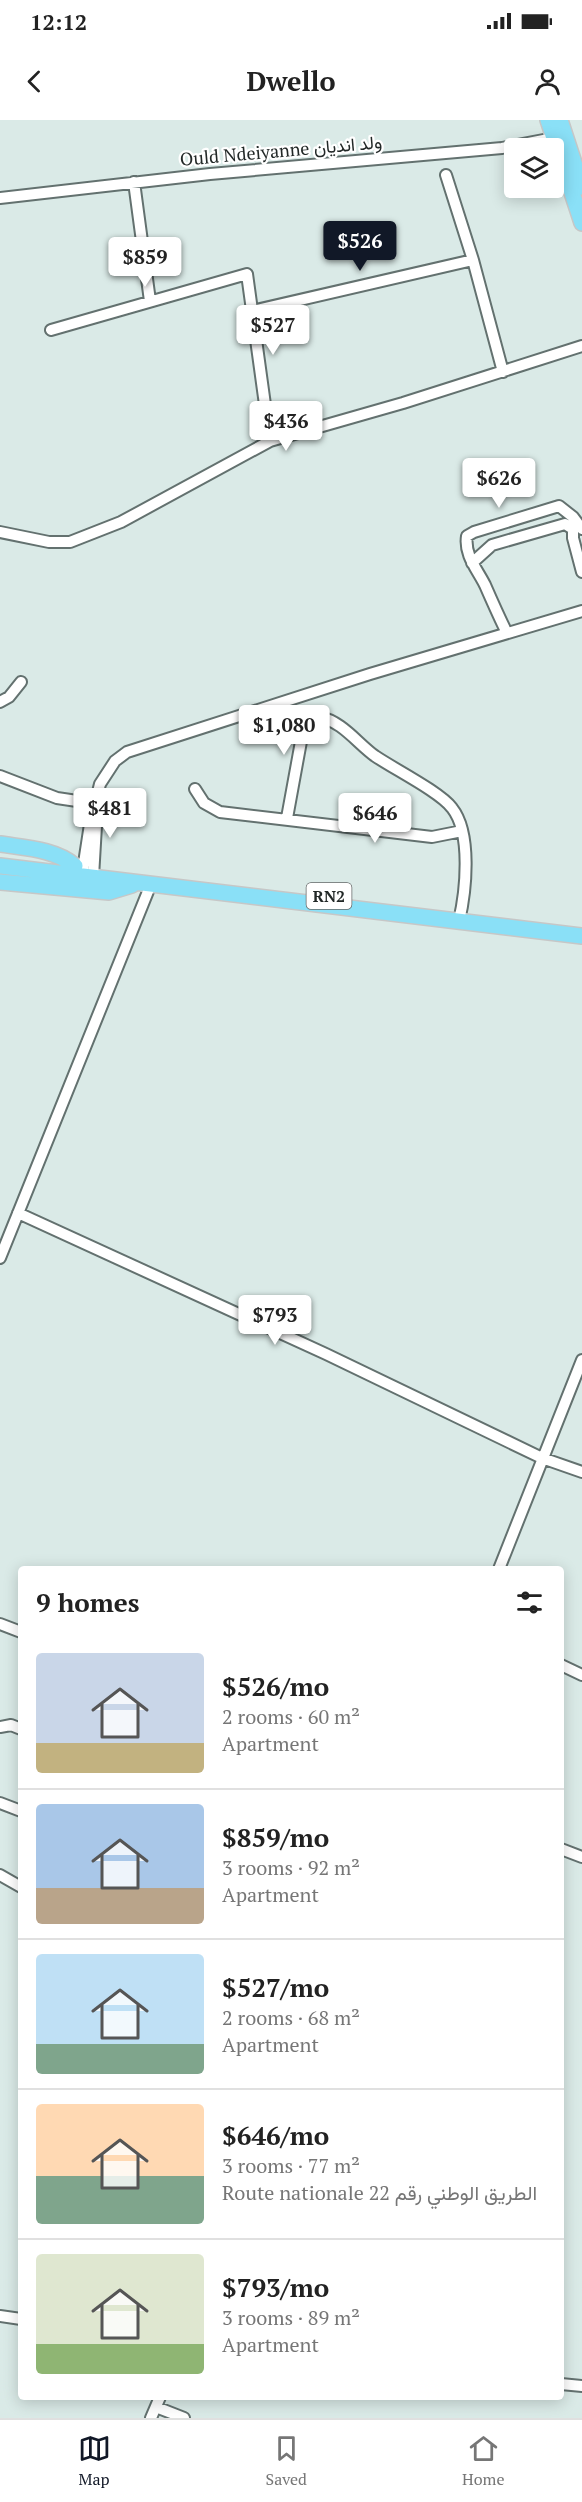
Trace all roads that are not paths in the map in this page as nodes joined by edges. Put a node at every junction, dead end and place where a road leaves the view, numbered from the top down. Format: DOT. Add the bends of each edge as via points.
graph roads {
  1 [pos="548,120"];
  2 [pos="560,120"];
  3 [pos="559,137"];
  4 [pos="446,175"];
  5 [pos="134,182"];
  6 [pos="582,187"];
  7 [pos="0,198"];
  8 [pos="582,223"];
  9 [pos="473,260"];
  10 [pos="150,301"];
  11 [pos="252,311"];
  12 [pos="51,330"];
  13 [pos="582,346"];
  14 [pos="503,372"];
  15 [pos="270,441"];
  16 [pos="577,529"];
  17 [pos="0,532"];
  18 [pos="472,563"];
  19 [pos="582,572"];
  20 [pos="582,611"];
  21 [pos="507,633"];
  22 [pos="21,682"];
  23 [pos="0,702"];
  24 [pos="0,776"];
  25 [pos="195,789"];
  26 [pos="96,807"];
  27 [pos="286,818"];
  28 [pos="462,831"];
  29 [pos="0,844"];
  30 [pos="0,857"];
  31 [pos="0,866"];
  32 [pos="85,871"];
  33 [pos="0,882"];
  34 [pos="146,884"];
  35 [pos="460,916"];
  36 [pos="582,927"];
  37 [pos="582,936"];
  38 [pos="18,1213"];
  39 [pos="0,1258"];
  40 [pos="582,1360"];
  41 [pos="542,1458"];
  42 [pos="582,1472"];
  43 [pos="500,1566"];
  44 [pos="0,1624"];
  45 [pos="18,1631"];
  46 [pos="564,1666"];
  47 [pos="582,1675"];
  48 [pos="0,1727"];
  49 [pos="18,1728"];
  50 [pos="0,1803"];
  51 [pos="18,1810"];
  52 [pos="564,1850"];
  53 [pos="582,1857"];
  54 [pos="0,1875"];
  55 [pos="18,1885"];
  56 [pos="1,2316"];
  57 [pos="18,2319"];
  58 [pos="564,2384"];
  59 [pos="582,2386"];
  60 [pos="158,2402"];
  61 [pos="151,2418"];
  62 [pos="184,2418"];
  1 -- 3 [label="highway"];
  2 -- 3 [label="highway"];
  3 -- 5 [label="street, Ould Ndeiyanne ولد انديان" via="502,148"];
  3 -- 6 [label="highway"];
  3 -- 8 [label="highway"];
  4 -- 9 [label="street"];
  5 -- 7 [label="street, Ould Ndeiyanne ولد انديان"];
  5 -- 10 [label="street"];
  9 -- 11 [label="street"];
  9 -- 14 [label="street"];
  10 -- 11 [label="street" via="247,274"];
  10 -- 12 [label="street"];
  11 -- 15 [label="street"];
  13 -- 14 [label="street"];
  14 -- 15 [label="street"];
  15 -- 17 [label="street" via="121,522 70,542"];
  16 -- 18 [label="street" via="565,524 492,544"];
  16 -- 18 [label="street" via="573,517 559,506 474,532 467,536 466,544"];
  16 -- 19 [label="street"];
  18 -- 21 [label="street"];
  20 -- 21 [label="street"];
  21 -- 26 [label="street" via="139,746 105,774"];
  22 -- 23 [label="street"];
  24 -- 26 [label="street" via="57,798"];
  25 -- 27 [label="street" via="204,803 220,812"];
  26 -- 32 [label="street"];
  27 -- 28 [label="street" via="432,837"];
  27 -- 28 [label="street" via="302,736 319,717 333,721 390,766 442,798 452,808"];
  28 -- 35 [label="street"];
  29 -- 32 [label="highway" via="45,851"];
  30 -- 32 [label="highway, RN2"];
  31 -- 32 [label="highway, RN2"];
  32 -- 34 [label="highway, RN2"];
  32 -- 35 [label="highway, RN2"];
  33 -- 34 [label="highway" via="109,892"];
  34 -- 35 [label="highway, RN2"];
  34 -- 38 [label="street"];
  35 -- 36 [label="highway, RN2"];
  35 -- 37 [label="highway, RN2"];
  38 -- 39 [label="street"];
  38 -- 41 [label="street"];
  40 -- 41 [label="street"];
  41 -- 42 [label="street"];
  41 -- 43 [label="street"];
  44 -- 45 [label="street"];
  46 -- 47 [label="street"];
  48 -- 49 [label="street"];
  50 -- 51 [label="street"];
  52 -- 53 [label="street"];
  54 -- 55 [label="street"];
  56 -- 57 [label="street"];
  58 -- 59 [label="street"];
  60 -- 61 [label="street"];
  60 -- 62 [label="street"];
}
